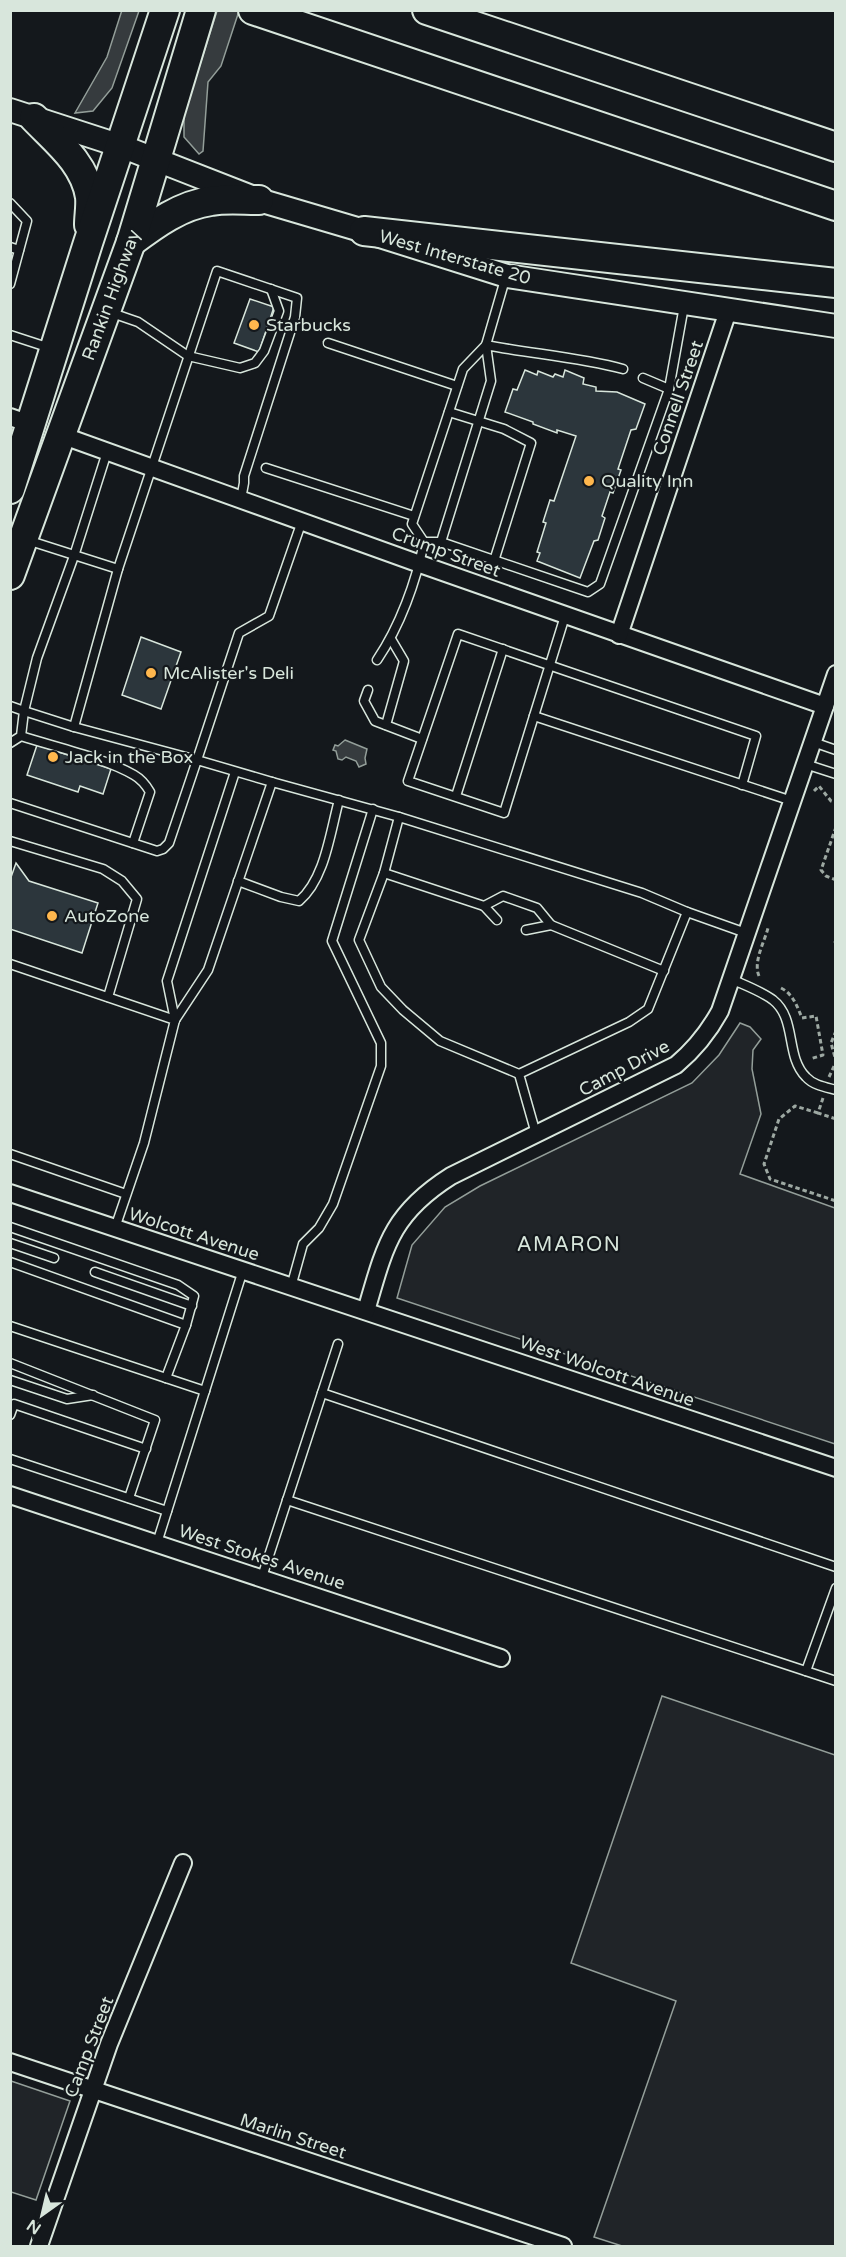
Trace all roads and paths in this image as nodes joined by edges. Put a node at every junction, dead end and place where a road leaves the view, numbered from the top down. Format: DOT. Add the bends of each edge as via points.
graph roads {
  1 [pos="165,10"];
  2 [pos="201,10"];
  3 [pos="253,10"];
  4 [pos="427,10"];
  5 [pos="22,114"];
  6 [pos="121,146"];
  7 [pos="836,147"];
  8 [pos="155,160"];
  9 [pos="259,200"];
  10 [pos="10,203"];
  11 [pos="836,206"];
  12 [pos="364,231"];
  13 [pos="131,242"];
  14 [pos="88,243"];
  15 [pos="15,249"];
  16 [pos="507,276"];
  17 [pos="11,278"];
  18 [pos="76,282"];
  19 [pos="836,283"];
  20 [pos="271,289"];
  21 [pos="685,302"];
  22 [pos="106,310"];
  23 [pos="728,311"];
  24 [pos="836,326"];
  25 [pos="10,335"];
  26 [pos="328,343"];
  27 [pos="486,345"];
  28 [pos="54,349"];
  29 [pos="188,356"];
  30 [pos="623,369"];
  31 [pos="643,378"];
  32 [pos="457,386"];
  33 [pos="669,389"];
  34 [pos="449,412"];
  35 [pos="478,420"];
  36 [pos="20,421"];
  37 [pos="61,435"];
  38 [pos="107,452"];
  39 [pos="151,467"];
  40 [pos="266,468"];
  41 [pos="12,477"];
  42 [pos="241,499"];
  43 [pos="414,516"];
  44 [pos="302,521"];
  45 [pos="17,531"];
  46 [pos="424,542"];
  47 [pos="441,542"];
  48 [pos="74,556"];
  49 [pos="494,561"];
  50 [pos="420,564"];
  51 [pos="118,569"];
  52 [pos="10,575"];
  53 [pos="565,616"];
  54 [pos="619,634"];
  55 [pos="391,639"];
  56 [pos="503,649"];
  57 [pos="377,660"];
  58 [pos="550,664"];
  59 [pos="836,674"];
  60 [pos="368,690"];
  61 [pos="822,704"];
  62 [pos="10,706"];
  63 [pos="24,711"];
  64 [pos="534,716"];
  65 [pos="386,725"];
  66 [pos="74,727"];
  67 [pos="21,736"];
  68 [pos="422,739"];
  69 [pos="813,742"];
  70 [pos="10,743"];
  71 [pos="836,750"];
  72 [pos="197,760"];
  73 [pos="805,764"];
  74 [pos="235,772"];
  75 [pos="836,774"];
  76 [pos="272,782"];
  77 [pos="742,785"];
  78 [pos="813,793"];
  79 [pos="456,796"];
  80 [pos="339,800"];
  81 [pos="792,801"];
  82 [pos="10,803"];
  83 [pos="836,803"];
  84 [pos="373,809"];
  85 [pos="399,817"];
  86 [pos="836,827"];
  87 [pos="10,841"];
  88 [pos="133,843"];
  89 [pos="384,873"];
  90 [pos="836,880"];
  91 [pos="238,881"];
  92 [pos="484,906"];
  93 [pos="687,912"];
  94 [pos="496,920"];
  95 [pos="551,925"];
  96 [pos="769,926"];
  97 [pos="526,930"];
  98 [pos="746,933"];
  99 [pos="10,964"];
  100 [pos="664,971"];
  101 [pos="731,979"];
  102 [pos="765,982"];
  103 [pos="774,985"];
  104 [pos="108,997"];
  105 [pos="175,1020"];
  106 [pos="836,1030"];
  107 [pos="836,1061"];
  108 [pos="813,1067"];
  109 [pos="519,1074"];
  110 [pos="836,1090"];
  111 [pos="818,1113"];
  112 [pos="536,1134"];
  113 [pos="12,1154"];
  114 [pos="10,1165"];
  115 [pos="10,1193"];
  116 [pos="126,1194"];
  117 [pos="836,1202"];
  118 [pos="10,1227"];
  119 [pos="115,1228"];
  120 [pos="10,1243"];
  121 [pos="54,1258"];
  122 [pos="10,1262"];
  123 [pos="243,1270"];
  124 [pos="95,1272"];
  125 [pos="291,1287"];
  126 [pos="192,1305"];
  127 [pos="366,1311"];
  128 [pos="186,1325"];
  129 [pos="10,1326"];
  130 [pos="338,1344"];
  131 [pos="10,1363"];
  132 [pos="166,1378"];
  133 [pos="10,1380"];
  134 [pos="205,1391"];
  135 [pos="322,1393"];
  136 [pos="93,1395"];
  137 [pos="10,1415"];
  138 [pos="146,1449"];
  139 [pos="10,1459"];
  140 [pos="836,1468"];
  141 [pos="10,1496"];
  142 [pos="129,1498"];
  143 [pos="287,1500"];
  144 [pos="168,1511"];
  145 [pos="157,1543"];
  146 [pos="836,1567"];
  147 [pos="262,1577"];
  148 [pos="836,1588"];
  149 [pos="501,1658"];
  150 [pos="806,1671"];
  151 [pos="836,1681"];
  152 [pos="183,1863"];
  153 [pos="10,2062"];
  154 [pos="92,2091"];
  155 [pos="39,2247"];
  156 [pos="563,2247"];
  1 -- 6 [label="highway, Rankin Highway"];
  2 -- 8 [label="highway, Rankin Highway"];
  3 -- 11 [label="highway"];
  4 -- 7 [label="highway"];
  5 -- 6 [label="main road, West Interstate 20"];
  5 -- 14 [label="highway" via="72,157 81,171 90,197"];
  6 -- 8 [label="main road, West Interstate 20"];
  6 -- 14 [label="highway, Rankin Highway"];
  8 -- 9 [label="main road, West Interstate 20"];
  8 -- 13 [label="highway, Rankin Highway"];
  9 -- 12 [label="main road, West Interstate 20"];
  9 -- 13 [label="highway" via="211,201 184,208"];
  10 -- 15 [label="lane" via="27,221"];
  12 -- 16 [label="main road, West Interstate 20"];
  12 -- 19 [label="highway"];
  13 -- 22 [label="highway, Rankin Highway"];
  14 -- 18 [label="highway, Rankin Highway"];
  15 -- 17 [label="lane"];
  16 -- 21 [label="main road, West Interstate 20"];
  16 -- 27 [label="lane"];
  18 -- 28 [label="highway, Rankin Highway"];
  18 -- 37 [label="highway" via="77,308 49,398"];
  20 -- 29 [label="lane" via="217,271"];
  20 -- 29 [label="lane" via="279,311 264,351 255,363 240,368"];
  20 -- 42 [label="lane" via="297,298 295,317 244,476"];
  21 -- 23 [label="main road, West Interstate 20"];
  21 -- 33 [label="lane"];
  22 -- 29 [label="lane" via="138,322"];
  22 -- 37 [label="highway, Rankin Highway"];
  23 -- 24 [label="main road, West Interstate 20"];
  23 -- 54 [label="street, Connell Street"];
  25 -- 28 [label="lane"];
  26 -- 32 [label="lane"];
  27 -- 30 [label="lane"];
  27 -- 32 [label="lane" via="463,369"];
  27 -- 35 [label="lane" via="490,381"];
  28 -- 36 [label="highway, Rankin Highway"];
  29 -- 39 [label="lane"];
  31 -- 33 [label="lane"];
  32 -- 34 [label="lane"];
  33 -- 49 [label="lane" via="600,584 588,592"];
  34 -- 35 [label="lane"];
  34 -- 43 [label="lane"];
  35 -- 47 [label="lane"];
  35 -- 49 [label="lane" via="531,443"];
  36 -- 41 [label="highway, Rankin Highway"];
  36 -- 45 [label="highway" via="36,445"];
  37 -- 38 [label="street, Crump Street"];
  37 -- 45 [label="highway, Rankin Highway"];
  38 -- 39 [label="street, Crump Street"];
  38 -- 48 [label="lane"];
  39 -- 42 [label="street, Crump Street"];
  39 -- 51 [label="lane"];
  40 -- 43 [label="lane"];
  42 -- 44 [label="street, Crump Street"];
  43 -- 46 [label="lane" via="412,524"];
  44 -- 50 [label="street, Crump Street"];
  44 -- 72 [label="lane" via="269,616 239,633"];
  45 -- 48 [label="lane"];
  45 -- 52 [label="highway, Rankin Highway"];
  46 -- 47 [label="lane"];
  46 -- 50 [label="lane"];
  47 -- 49 [label="lane"];
  48 -- 51 [label="lane"];
  48 -- 63 [label="lane" via="37,658"];
  50 -- 53 [label="street, Crump Street"];
  50 -- 55 [label="lane"];
  51 -- 66 [label="lane"];
  53 -- 54 [label="street, Crump Street"];
  53 -- 58 [label="lane"];
  54 -- 61 [label="street, Crump Street"];
  55 -- 57 [label="lane"];
  55 -- 65 [label="lane" via="404,662"];
  56 -- 58 [label="lane"];
  56 -- 68 [label="lane" via="458,634"];
  56 -- 79 [label="lane"];
  58 -- 64 [label="lane"];
  58 -- 77 [label="lane" via="756,736"];
  59 -- 61 [label="street, Camp Drive"];
  60 -- 65 [label="lane" via="364,702 375,721"];
  61 -- 69 [label="street, Camp Drive"];
  62 -- 63 [label="lane"];
  63 -- 66 [label="lane"];
  63 -- 67 [label="lane"];
  64 -- 77 [label="lane"];
  64 -- 79 [label="lane" via="504,813"];
  65 -- 68 [label="lane"];
  66 -- 72 [label="lane"];
  67 -- 70 [label="lane"];
  67 -- 88 [label="lane" via="108,764 146,784 150,792"];
  68 -- 79 [label="lane" via="408,781"];
  69 -- 71 [label="lane"];
  69 -- 73 [label="street, Camp Drive"];
  72 -- 74 [label="lane"];
  72 -- 88 [label="lane" via="169,843 157,851"];
  73 -- 75 [label="lane"];
  73 -- 81 [label="street, Camp Drive"];
  74 -- 76 [label="lane"];
  74 -- 105 [label="lane" via="167,981"];
  76 -- 80 [label="lane"];
  76 -- 91 [label="lane"];
  77 -- 81 [label="lane"];
  78 -- 83 [label="path" via="819,786"];
  80 -- 84 [label="lane"];
  80 -- 91 [label="lane" via="317,880 299,901"];
  81 -- 98 [label="street, Camp Drive"];
  82 -- 88 [label="lane"];
  84 -- 85 [label="lane"];
  84 -- 125 [label="lane" via="332,941 381,1043 381,1066 333,1204 319,1228 303,1244"];
  85 -- 89 [label="lane"];
  85 -- 93 [label="lane" via="642,893"];
  86 -- 90 [label="path" via="821,870"];
  87 -- 104 [label="lane" via="103,869 122,881 137,899"];
  89 -- 92 [label="lane"];
  89 -- 109 [label="lane" via="359,940 381,987 440,1041"];
  91 -- 105 [label="lane" via="208,970"];
  92 -- 94 [label="lane"];
  92 -- 95 [label="lane" via="503,896 537,908"];
  93 -- 98 [label="lane"];
  93 -- 100 [label="lane"];
  95 -- 97 [label="lane"];
  95 -- 100 [label="lane"];
  96 -- 102 [label="path" via="757,968"];
  98 -- 101 [label="street, Camp Drive"];
  99 -- 104 [label="lane"];
  100 -- 109 [label="lane" via="648,1009 629,1022"];
  101 -- 110 [label="lane" via="773,1000 788,1022 805,1076"];
  101 -- 112 [label="street, Camp Drive" via="709,1031 676,1065"];
  103 -- 108 [label="path" via="794,1000 802,1018 816,1016 823,1055 809,1058"];
  104 -- 105 [label="lane"];
  105 -- 116 [label="lane" via="144,1143"];
  106 -- 107 [label="path" via="831,1043"];
  109 -- 112 [label="lane"];
  111 -- 117 [label="path" via="795,1106 779,1119 764,1164 770,1179"];
  112 -- 127 [label="street, Camp Drive" via="451,1176 426,1192 405,1213 381,1258"];
  113 -- 114 [label="lane"];
  113 -- 116 [label="lane"];
  115 -- 119 [label="street, Wolcott Avenue"];
  116 -- 119 [label="lane"];
  118 -- 126 [label="lane" via="178,1285 194,1296"];
  119 -- 123 [label="street, Wolcott Avenue"];
  120 -- 121 [label="lane"];
  122 -- 128 [label="lane"];
  123 -- 125 [label="street, Wolcott Avenue"];
  123 -- 134 [label="lane"];
  124 -- 126 [label="lane"];
  125 -- 127 [label="street, Wolcott Avenue"];
  126 -- 128 [label="lane"];
  127 -- 140 [label="street, West Wolcott Avenue"];
  128 -- 132 [label="lane"];
  129 -- 132 [label="lane"];
  130 -- 135 [label="lane"];
  131 -- 136 [label="lane"];
  132 -- 134 [label="lane"];
  133 -- 136 [label="lane" via="67,1399"];
  134 -- 144 [label="lane"];
  135 -- 143 [label="lane"];
  135 -- 146 [label="lane"];
  136 -- 138 [label="lane" via="155,1420"];
  137 -- 138 [label="lane" via="14,1404"];
  138 -- 142 [label="lane"];
  139 -- 142 [label="lane"];
  141 -- 145 [label="street, West Stokes Avenue"];
  142 -- 144 [label="lane"];
  143 -- 147 [label="lane"];
  143 -- 150 [label="lane"];
  144 -- 145 [label="lane"];
  145 -- 147 [label="street, West Stokes Avenue"];
  147 -- 149 [label="street, West Stokes Avenue"];
  148 -- 150 [label="lane"];
  150 -- 151 [label="lane"];
  152 -- 154 [label="street, Camp Street"];
  153 -- 154 [label="street, Marlin Street"];
  154 -- 155 [label="street, Camp Street"];
  154 -- 156 [label="street, Marlin Street"];
}
